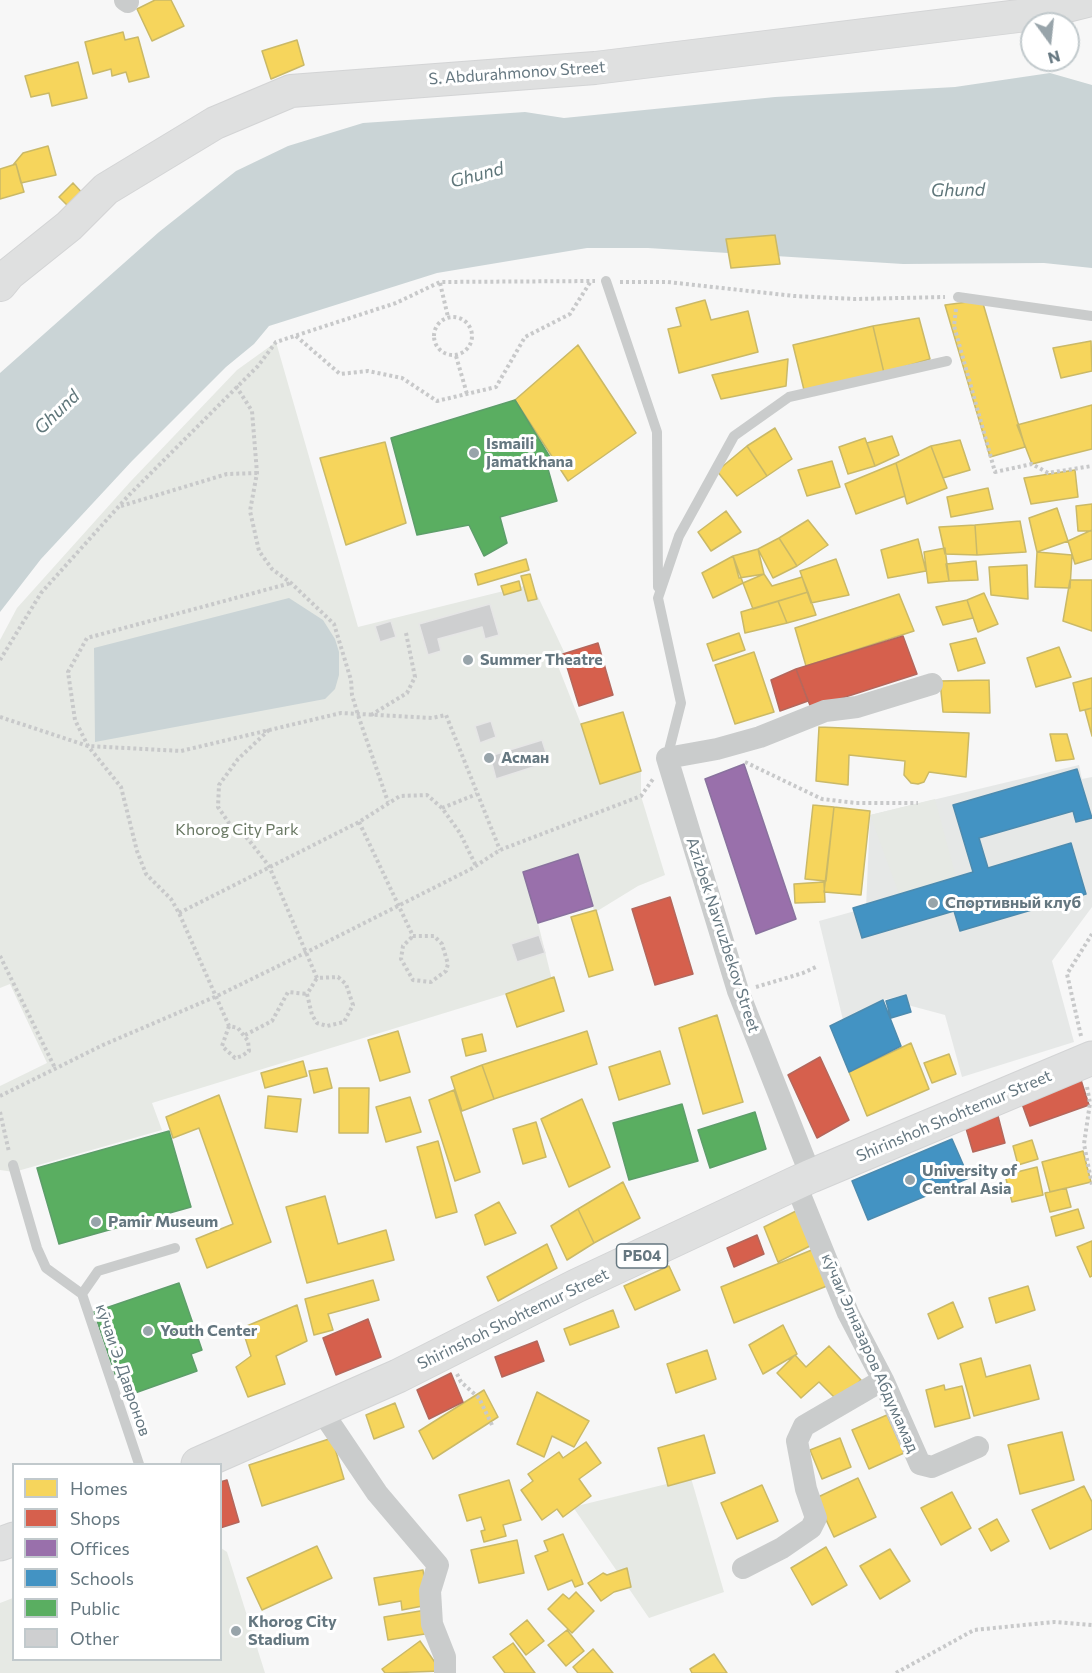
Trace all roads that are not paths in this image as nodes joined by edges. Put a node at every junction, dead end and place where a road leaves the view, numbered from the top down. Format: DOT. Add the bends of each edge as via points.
graph roads {
  1 [pos="1091,0"];
  2 [pos="606,281"];
  3 [pos="0,285"];
  4 [pos="958,297"];
  5 [pos="1092,316"];
  6 [pos="946,361"];
  7 [pos="658,598"];
  8 [pos="932,684"];
  9 [pos="667,758"];
  10 [pos="1087,1060"];
  11 [pos="13,1165"];
  12 [pos="803,1181"];
  13 [pos="175,1248"];
  14 [pos="82,1294"];
  15 [pos="883,1380"];
  16 [pos="321,1410"];
  17 [pos="978,1447"];
  18 [pos="139,1463"];
  19 [pos="200,1463"];
  20 [pos="743,1568"];
  21 [pos="445,1673"];
  1 -- 3 [label="street, S. Abdurahmonov Street" via="1035,14 595,68 291,91 215,123 106,189"];
  2 -- 7 [label="lane" via="657,432"];
  4 -- 5 [label="lane"];
  6 -- 7 [label="lane" via="789,397 735,436 679,536"];
  7 -- 9 [label="lane" via="681,703"];
  8 -- 9 [label="street" via="856,707 825,711 717,749"];
  9 -- 12 [label="street, Azizbek Navruzbekov Street" via="738,991"];
  10 -- 12 [label="main road, Shirinshoh Shohtemur Street / РБ04"];
  11 -- 14 [label="lane, кӯчаи Э. Давронов" via="46,1268"];
  12 -- 15 [label="street, кӯчаи Элназаров Абдумамад" via="848,1313"];
  12 -- 16 [label="main road, Shirinshoh Shohtemur Street / РБ04"];
  13 -- 14 [label="lane" via="98,1271"];
  14 -- 18 [label="lane, кӯчаи Э. Давронов"];
  15 -- 17 [label="street, кӯчаи Элназаров Абдумамад" via="920,1464 932,1467"];
  15 -- 20 [label="street" via="804,1426 797,1441 816,1518 811,1528 782,1548"];
  16 -- 19 [label="main road, Shirinshoh Shohtemur Street / РБ04"];
  16 -- 21 [label="street" via="377,1493 438,1564 430,1591 432,1624 445,1657"];
}
